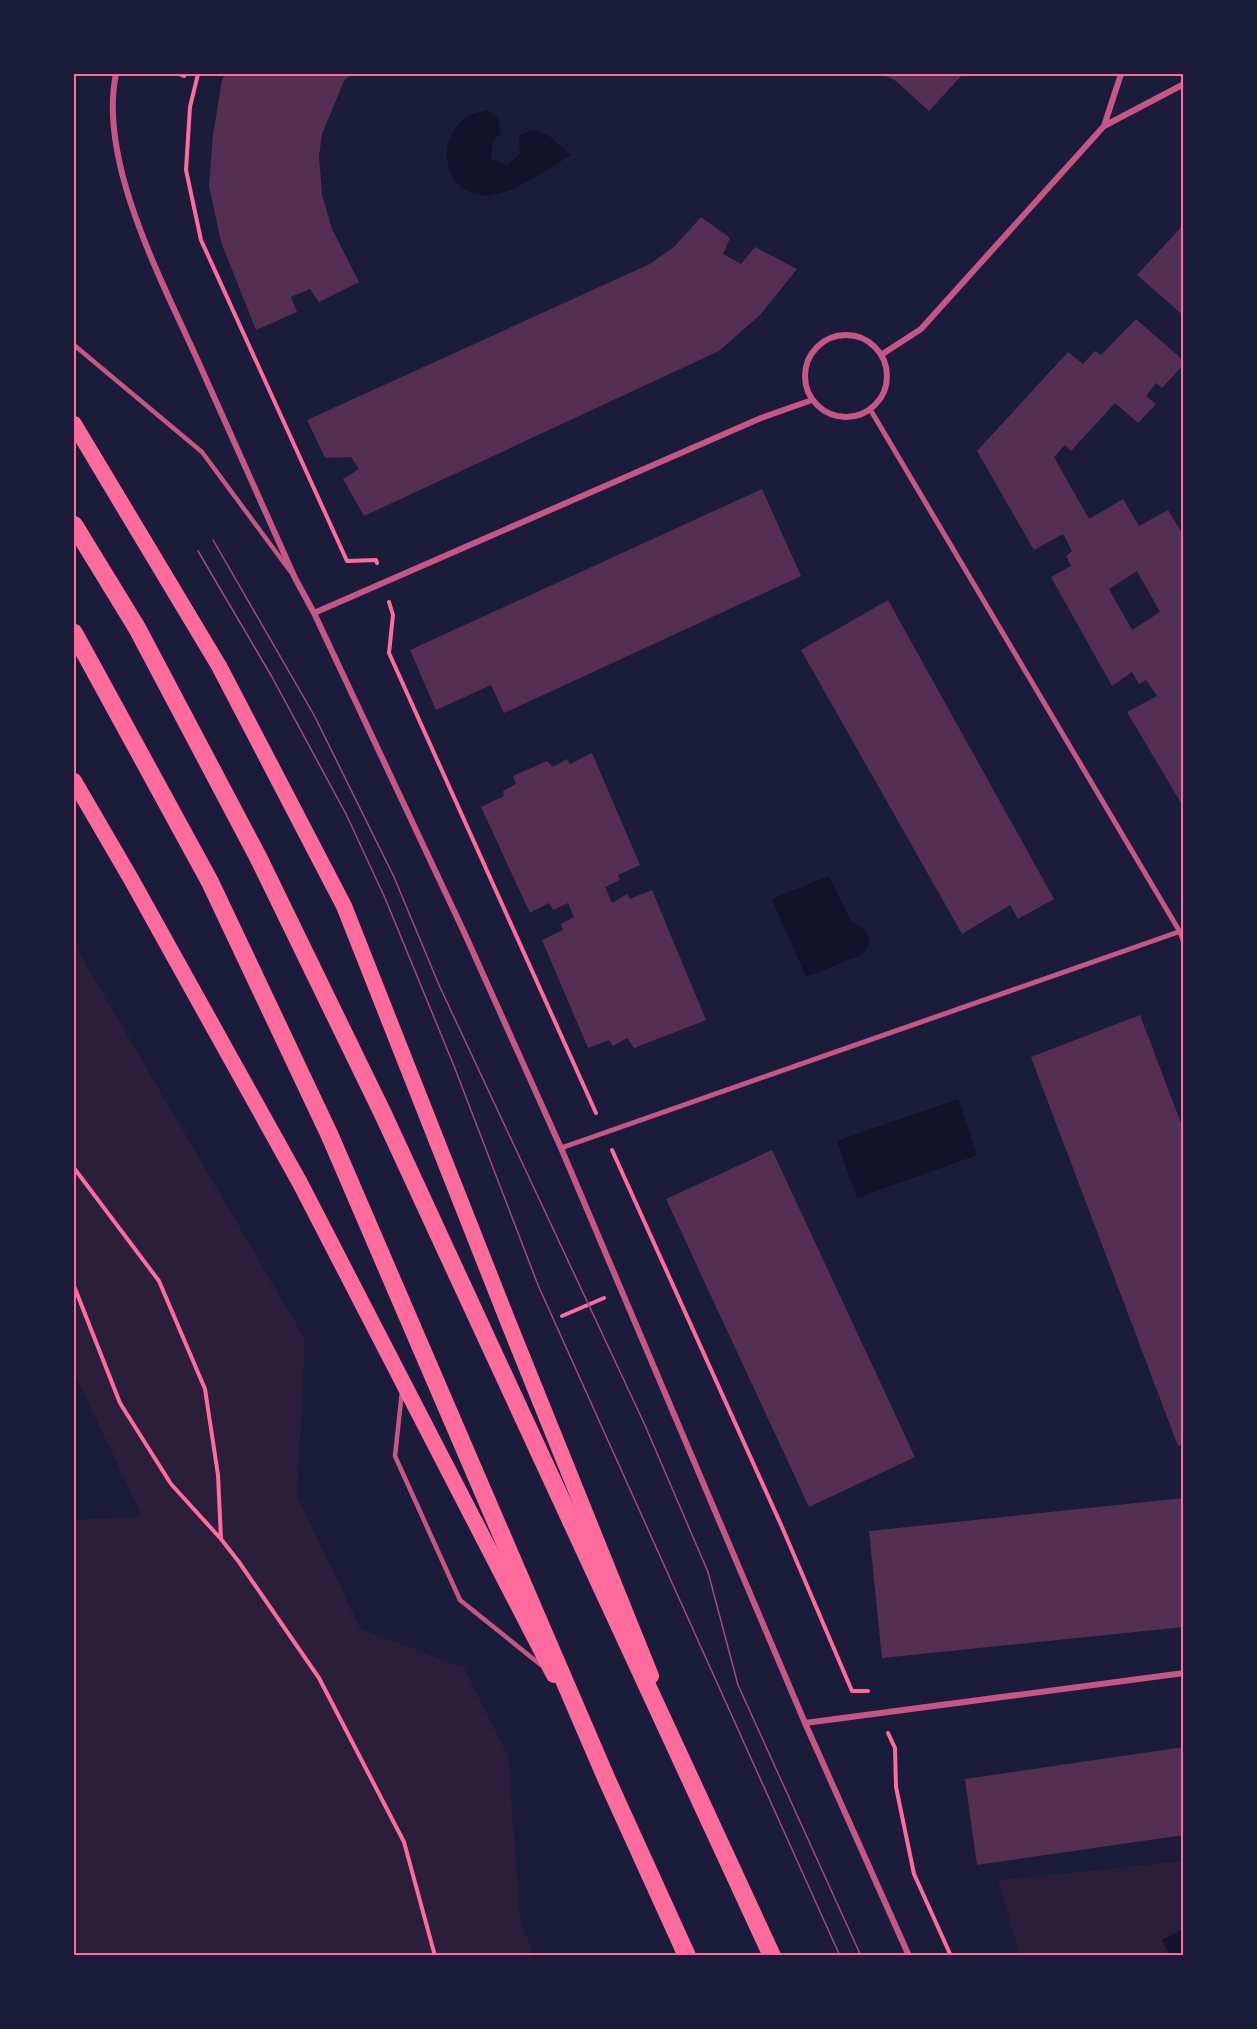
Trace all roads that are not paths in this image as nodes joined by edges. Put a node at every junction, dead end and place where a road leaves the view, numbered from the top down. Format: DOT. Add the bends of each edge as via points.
graph roads {
  1 [pos="116,74"];
  2 [pos="1121,74"];
  3 [pos="1184,84"];
  4 [pos="1104,126"];
  5 [pos="74,345"];
  6 [pos="881,355"];
  7 [pos="812,400"];
  8 [pos="870,409"];
  9 [pos="74,424"];
  10 [pos="74,525"];
  11 [pos="295,578"];
  12 [pos="314,613"];
  13 [pos="74,633"];
  14 [pos="74,781"];
  15 [pos="1182,931"];
  16 [pos="1184,943"];
  17 [pos="561,1148"];
  18 [pos="403,1382"];
  19 [pos="1184,1673"];
  20 [pos="553,1675"];
  21 [pos="805,1723"];
  22 [pos="608,1780"];
  23 [pos="704,1804"];
  24 [pos="687,1956"];
  25 [pos="772,1956"];
  26 [pos="909,1956"];
  1 -- 11 [label="street" via="115,143 136,220"];
  2 -- 4 [label="street"];
  3 -- 4 [label="street"];
  4 -- 6 [label="street" via="921,329"];
  5 -- 11 [label="lane" via="202,452"];
  6 -- 7 [label="street" via="861,338 836,337 824,342 814,351 805,375"];
  6 -- 8 [label="street" via="887,382 883,395"];
  7 -- 8 [label="street" via="835,416 849,417"];
  7 -- 12 [label="street" via="761,417"];
  8 -- 15 [label="street"];
  9 -- 23 [label="highway" via="219,666 344,906 508,1324"];
  10 -- 23 [label="highway" via="137,628 258,857 383,1114"];
  11 -- 12 [label="street"];
  12 -- 17 [label="street"];
  13 -- 22 [label="highway" via="210,882 330,1136"];
  14 -- 18 [label="highway" via="294,1173"];
  15 -- 16 [label="street"];
  15 -- 17 [label="street"];
  17 -- 21 [label="street"];
  18 -- 20 [label="highway"];
  18 -- 20 [label="lane" via="395,1456 460,1600"];
  19 -- 21 [label="street"];
  20 -- 22 [label="highway"];
  21 -- 26 [label="street"];
  22 -- 24 [label="highway"];
  23 -- 25 [label="highway"];
}
